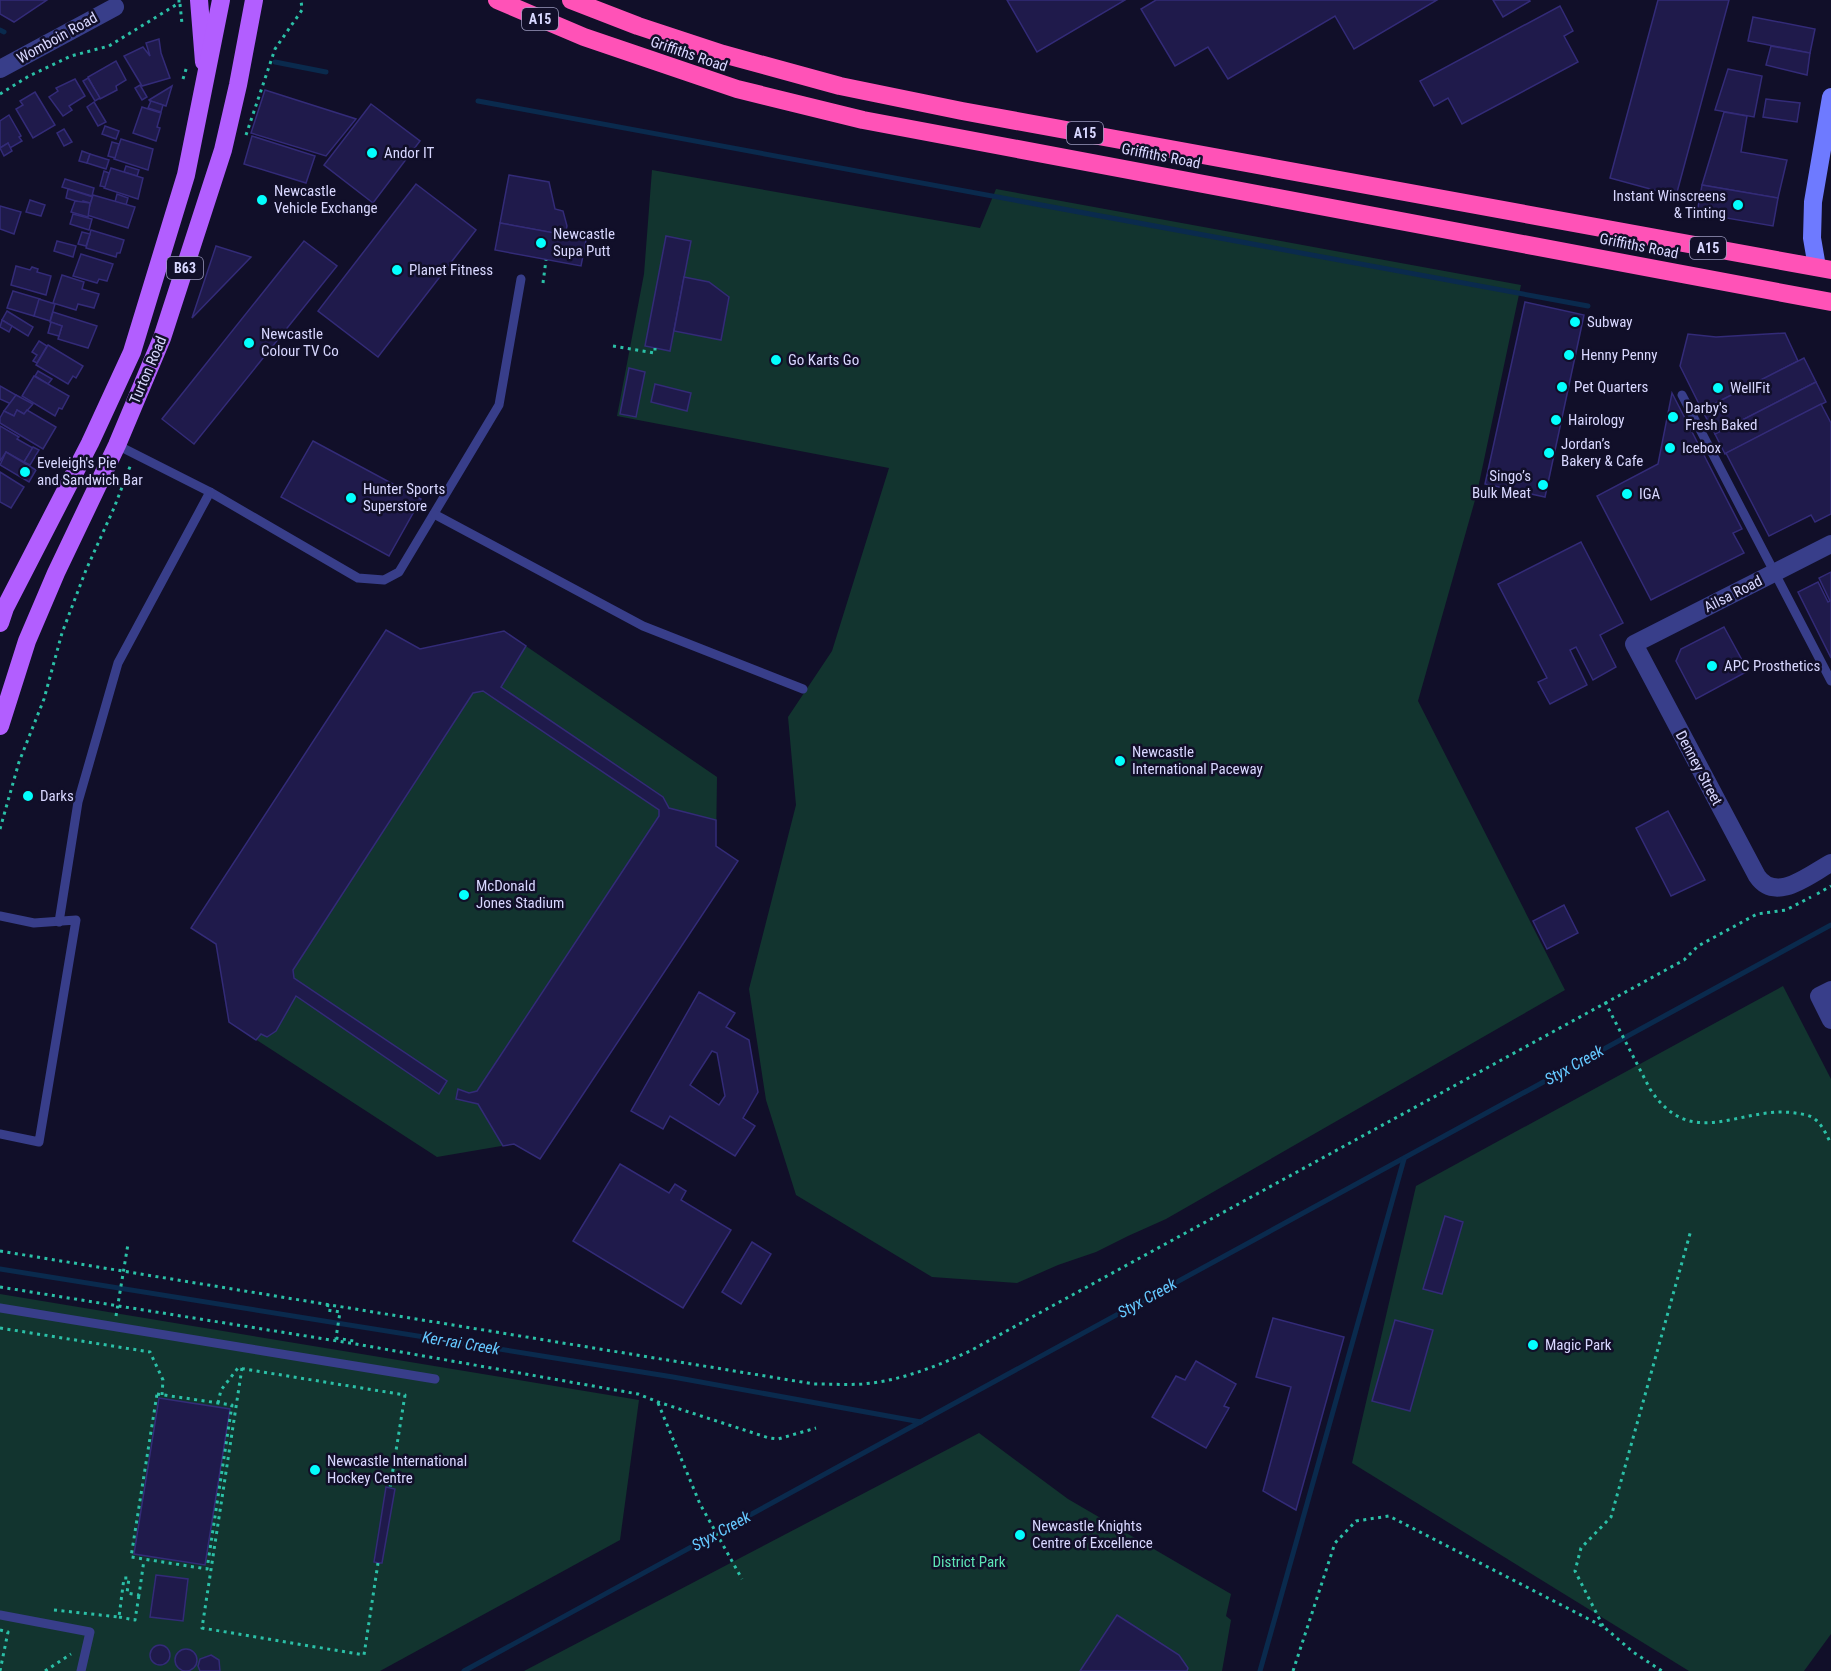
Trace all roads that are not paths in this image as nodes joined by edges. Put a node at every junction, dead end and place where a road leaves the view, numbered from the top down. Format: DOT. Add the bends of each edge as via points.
graph roads {
  1 [pos="199,0"];
  2 [pos="221,0"];
  3 [pos="254,0"];
  4 [pos="497,0"];
  5 [pos="571,0"];
  6 [pos="115,7"];
  7 [pos="0,69"];
  8 [pos="206,84"];
  9 [pos="1831,97"];
  10 [pos="1030,123"];
  11 [pos="1026,149"];
  12 [pos="1824,268"];
  13 [pos="521,279"];
  14 [pos="1829,306"];
  15 [pos="1682,395"];
  16 [pos="117,445"];
  17 [pos="210,492"];
  18 [pos="434,514"];
  19 [pos="1831,544"];
  20 [pos="1775,573"];
  21 [pos="5,599"];
  22 [pos="0,623"];
  23 [pos="1634,644"];
  24 [pos="1831,681"];
  25 [pos="803,689"];
  26 [pos="0,722"];
  27 [pos="1831,863"];
  28 [pos="0,916"];
  29 [pos="59,922"];
  30 [pos="1825,993"];
  31 [pos="1831,1020"];
  32 [pos="0,1134"];
  33 [pos="0,1308"];
  34 [pos="435,1379"];
  35 [pos="0,1615"];
  36 [pos="81,1671"];
  1 -- 8 [label="main road"];
  2 -- 8 [label="main road, Turton Road / B63"];
  3 -- 16 [label="main road, Turton Road / B63" via="223,150 162,338"];
  4 -- 11 [label="highway, Griffiths Road / A15" via="584,37 737,89 863,120"];
  5 -- 10 [label="highway, Griffiths Road / A15" via="723,54 829,83"];
  6 -- 7 [label="street, Womboin Road"];
  8 -- 21 [label="main road, Turton Road / B63" via="186,175 132,352 90,443"];
  9 -- 12 [label="street" via="1813,202 1812,238"];
  10 -- 11 [label="highway"];
  10 -- 12 [label="highway, Griffiths Road / A15"];
  11 -- 14 [label="highway, Griffiths Road / A15"];
  12 -- 14 [label="highway"];
  13 -- 18 [label="lane" via="499,405"];
  15 -- 20 [label="lane"];
  16 -- 17 [label="lane"];
  16 -- 26 [label="main road, Turton Road / B63" via="27,641"];
  17 -- 18 [label="lane" via="358,578 384,580 399,572"];
  17 -- 29 [label="lane" via="114,674 78,802"];
  18 -- 25 [label="lane" via="643,626"];
  19 -- 20 [label="street, Ailsa Road"];
  20 -- 23 [label="street, Ailsa Road"];
  20 -- 24 [label="lane"];
  21 -- 22 [label="main road, Turton Road / B63"];
  23 -- 27 [label="street, Denney Street" via="1757,876 1768,887 1785,888"];
  28 -- 29 [label="lane" via="34,923"];
  29 -- 32 [label="lane" via="76,921 39,1142"];
  30 -- 31 [label="street"];
  33 -- 34 [label="lane"];
  35 -- 36 [label="lane" via="90,1632"];
}
